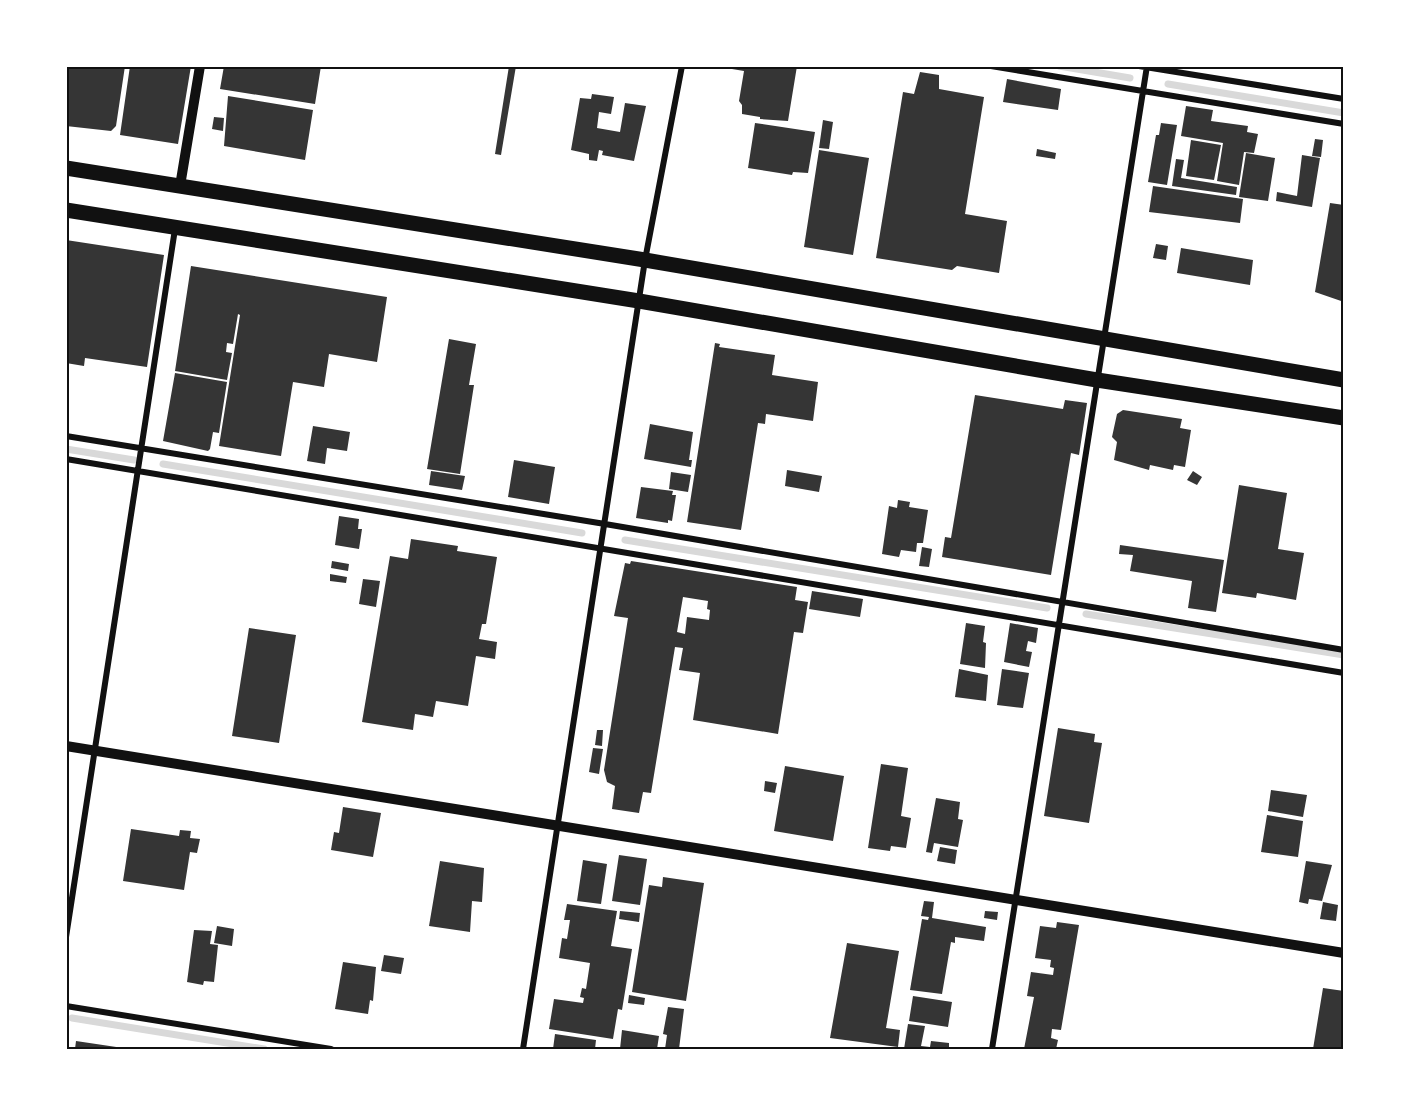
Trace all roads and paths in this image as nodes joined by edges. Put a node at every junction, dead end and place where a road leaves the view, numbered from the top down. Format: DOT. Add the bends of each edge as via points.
graph roads {
  1 [pos="200,66"];
  2 [pos="682,66"];
  3 [pos="991,66"];
  4 [pos="1139,66"];
  5 [pos="1147,67"];
  6 [pos="1143,91"];
  7 [pos="1344,99"];
  8 [pos="1344,124"];
  9 [pos="66,168"];
  10 [pos="180,186"];
  11 [pos="66,210"];
  12 [pos="175,228"];
  13 [pos="645,260"];
  14 [pos="639,301"];
  15 [pos="1103,341"];
  16 [pos="1096,380"];
  17 [pos="1344,380"];
  18 [pos="1344,418"];
  19 [pos="66,436"];
  20 [pos="142,448"];
  21 [pos="66,459"];
  22 [pos="138,470"];
  23 [pos="605,524"];
  24 [pos="602,548"];
  25 [pos="1062,604"];
  26 [pos="1058,626"];
  27 [pos="1344,650"];
  28 [pos="1344,673"];
  29 [pos="66,746"];
  30 [pos="94,751"];
  31 [pos="559,827"];
  32 [pos="1015,901"];
  33 [pos="66,937"];
  34 [pos="1344,953"];
  35 [pos="66,1006"];
  36 [pos="331,1049"];
  37 [pos="523,1049"];
  38 [pos="992,1049"];
  1 -- 10 [label="street"];
  2 -- 13 [label="street"];
  3 -- 6 [label="street"];
  4 -- 5 [label="street"];
  5 -- 6 [label="street"];
  5 -- 7 [label="street"];
  6 -- 8 [label="street"];
  6 -- 15 [label="street"];
  9 -- 10 [label="main road"];
  10 -- 13 [label="main road"];
  11 -- 12 [label="main road"];
  12 -- 14 [label="main road"];
  12 -- 20 [label="street"];
  13 -- 14 [label="street"];
  13 -- 15 [label="main road"];
  14 -- 16 [label="main road"];
  14 -- 23 [label="street"];
  15 -- 16 [label="street"];
  15 -- 17 [label="main road"];
  16 -- 18 [label="main road"];
  16 -- 25 [label="street"];
  19 -- 20 [label="street"];
  20 -- 22 [label="street"];
  20 -- 23 [label="street"];
  21 -- 22 [label="street"];
  22 -- 24 [label="street"];
  22 -- 30 [label="street"];
  23 -- 24 [label="street"];
  23 -- 25 [label="street"];
  24 -- 26 [label="street"];
  24 -- 31 [label="street"];
  25 -- 26 [label="street"];
  25 -- 27 [label="street"];
  26 -- 28 [label="street"];
  26 -- 32 [label="street"];
  29 -- 30 [label="street"];
  30 -- 31 [label="street"];
  30 -- 33 [label="street"];
  31 -- 32 [label="street"];
  31 -- 37 [label="street"];
  32 -- 34 [label="street"];
  32 -- 38 [label="street"];
  35 -- 36 [label="street"];
}
